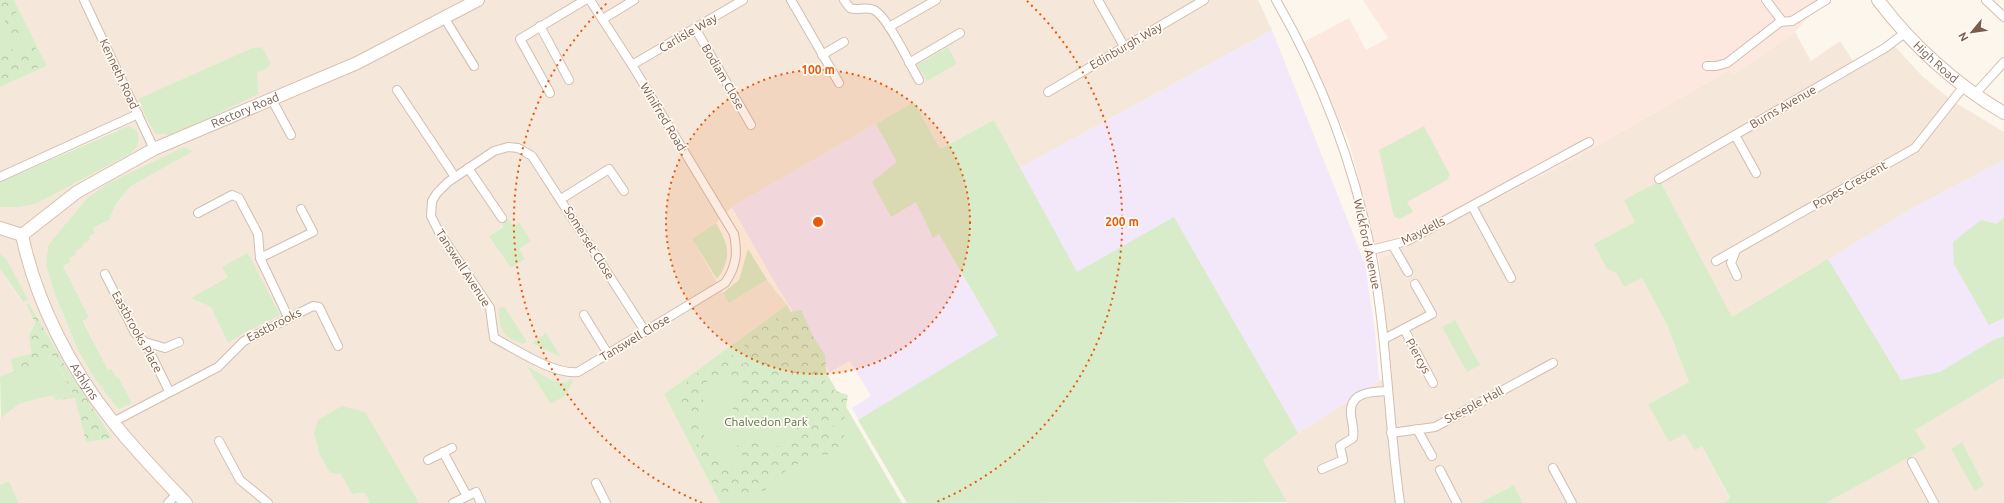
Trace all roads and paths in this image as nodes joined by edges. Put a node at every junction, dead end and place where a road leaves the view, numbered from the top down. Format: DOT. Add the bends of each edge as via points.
graph roads {
  1 [pos="84,0"];
  2 [pos="478,0"];
  3 [pos="585,0"];
  4 [pos="590,0"];
  5 [pos="634,0"];
  6 [pos="743,0"];
  7 [pos="790,0"];
  8 [pos="844,0"];
  9 [pos="936,0"];
  10 [pos="1098,0"];
  11 [pos="1204,0"];
  12 [pos="1276,0"];
  13 [pos="1766,0"];
  14 [pos="1826,0"];
  15 [pos="1878,0"];
  16 [pos="1986,0"];
  17 [pos="2004,16"];
  18 [pos="445,19"];
  19 [pos="602,19"];
  20 [pos="1782,21"];
  21 [pos="540,26"];
  22 [pos="889,27"];
  23 [pos="695,28"];
  24 [pos="1906,32"];
  25 [pos="960,34"];
  26 [pos="844,42"];
  27 [pos="1125,48"];
  28 [pos="822,55"];
  29 [pos="909,62"];
  30 [pos="2004,62"];
  31 [pos="632,65"];
  32 [pos="474,66"];
  33 [pos="1707,66"];
  34 [pos="569,80"];
  35 [pos="919,80"];
  36 [pos="839,83"];
  37 [pos="1964,86"];
  38 [pos="397,90"];
  39 [pos="1048,92"];
  40 [pos="550,93"];
  41 [pos="1975,94"];
  42 [pos="272,100"];
  43 [pos="2004,113"];
  44 [pos="138,114"];
  45 [pos="751,125"];
  46 [pos="291,135"];
  47 [pos="1735,135"];
  48 [pos="1589,142"];
  49 [pos="154,149"];
  50 [pos="532,156"];
  51 [pos="468,168"];
  52 [pos="1756,173"];
  53 [pos="0,177"];
  54 [pos="455,177"];
  55 [pos="1659,178"];
  56 [pos="624,191"];
  57 [pos="561,198"];
  58 [pos="1472,206"];
  59 [pos="301,209"];
  60 [pos="198,213"];
  61 [pos="502,218"];
  62 [pos="0,228"];
  63 [pos="734,234"];
  64 [pos="22,235"];
  65 [pos="1393,246"];
  66 [pos="1371,250"];
  67 [pos="1736,250"];
  68 [pos="260,258"];
  69 [pos="1716,261"];
  70 [pos="1408,272"];
  71 [pos="105,274"];
  72 [pos="1737,276"];
  73 [pos="1511,278"];
  74 [pos="1415,284"];
  75 [pos="584,315"];
  76 [pos="288,317"];
  77 [pos="1404,329"];
  78 [pos="645,331"];
  79 [pos="494,338"];
  80 [pos="1384,339"];
  81 [pos="144,342"];
  82 [pos="179,342"];
  83 [pos="338,346"];
  84 [pos="608,354"];
  85 [pos="1553,363"];
  86 [pos="1433,383"];
  87 [pos="169,391"];
  88 [pos="1388,391"];
  89 [pos="113,422"];
  90 [pos="1417,429"];
  91 [pos="1391,433"];
  92 [pos="219,441"];
  93 [pos="452,448"];
  94 [pos="443,452"];
  95 [pos="1432,456"];
  96 [pos="428,460"];
  97 [pos="1912,462"];
  98 [pos="1553,468"];
  99 [pos="1322,469"];
  100 [pos="1440,470"];
  101 [pos="596,482"];
  102 [pos="467,496"];
  103 [pos="182,499"];
  104 [pos="168,503"];
  105 [pos="268,503"];
  106 [pos="453,503"];
  107 [pos="481,503"];
  108 [pos="606,503"];
  109 [pos="1400,503"];
  110 [pos="1457,503"];
  111 [pos="1572,503"];
  112 [pos="1934,503"];
  1 -- 44 [label="street, Kenneth Road"];
  2 -- 18 [label="street, Rectory Road"];
  3 -- 21 [label="street"];
  4 -- 19 [label="street, Winifred Road"];
  5 -- 19 [label="street"];
  6 -- 23 [label="street, Carlisle Way"];
  7 -- 28 [label="street"];
  8 -- 22 [label="street" via="852,9 873,10"];
  9 -- 22 [label="street"];
  10 -- 27 [label="street"];
  11 -- 27 [label="street, Edinburgh Way"];
  12 -- 66 [label="street, Wickford Avenue" via="1299,41 1341,139"];
  13 -- 20 [label="street"];
  14 -- 20 [label="street" via="1792,21"];
  15 -- 24 [label="street, High Road"];
  16 -- 17 [label="street"];
  18 -- 32 [label="street"];
  18 -- 42 [label="street, Rectory Road" via="357,64"];
  19 -- 31 [label="street, Winifred Road"];
  20 -- 33 [label="street" via="1727,63"];
  21 -- 34 [label="street"];
  21 -- 40 [label="street" via="520,39"];
  22 -- 29 [label="street"];
  23 -- 31 [label="street, Carlisle Way"];
  23 -- 45 [label="street, Bodiam Close"];
  24 -- 37 [label="street, High Road"];
  24 -- 47 [label="street, Burns Avenue" via="1885,48"];
  25 -- 29 [label="street"];
  26 -- 28 [label="street"];
  27 -- 39 [label="street, Edinburgh Way"];
  28 -- 36 [label="street"];
  29 -- 35 [label="street"];
  30 -- 41 [label="street"];
  31 -- 63 [label="street, Winifred Road"];
  37 -- 41 [label="street, High Road"];
  37 -- 67 [label="street, Popes Crescent" via="1915,148"];
  38 -- 54 [label="street"];
  41 -- 43 [label="street, High Road"];
  42 -- 46 [label="street"];
  42 -- 49 [label="street, Rectory Road"];
  44 -- 49 [label="street, Kenneth Road"];
  44 -- 53 [label="street"];
  47 -- 52 [label="street"];
  47 -- 55 [label="street, Burns Avenue"];
  48 -- 58 [label="street, Maydells"];
  49 -- 64 [label="street, Rectory Road" via="77,192"];
  50 -- 51 [label="street, Tanswell Avenue" via="518,148 508,147 494,152"];
  50 -- 57 [label="street, Somerset Close"];
  51 -- 54 [label="street, Tanswell Avenue"];
  51 -- 61 [label="street"];
  54 -- 79 [label="street, Tanswell Avenue" via="442,186 432,201 431,216 490,308"];
  56 -- 57 [label="street" via="609,168"];
  57 -- 78 [label="street, Somerset Close"];
  58 -- 65 [label="street, Maydells"];
  58 -- 73 [label="street"];
  59 -- 68 [label="street" via="313,232"];
  60 -- 68 [label="street" via="232,195 239,198 258,234"];
  62 -- 64 [label="street"];
  63 -- 78 [label="street, Tanswell Close" via="736,260 734,269 725,283"];
  64 -- 89 [label="street, Ashlyns" via="26,256 43,304 66,350"];
  65 -- 66 [label="street, Maydells"];
  65 -- 70 [label="street"];
  66 -- 80 [label="street, Wickford Avenue"];
  67 -- 69 [label="street, Popes Crescent"];
  67 -- 72 [label="street" via="1731,263"];
  68 -- 76 [label="street"];
  71 -- 81 [label="street, Eastbrooks Place" via="135,333"];
  74 -- 77 [label="street, Piercys" via="1432,314"];
  75 -- 84 [label="street"];
  76 -- 83 [label="street, Eastbrooks" via="316,305"];
  76 -- 87 [label="street, Eastbrooks" via="239,344 218,368"];
  77 -- 80 [label="street, Piercys"];
  77 -- 86 [label="street, Piercys"];
  78 -- 84 [label="street, Tanswell Close"];
  79 -- 84 [label="street, Tanswell Close" via="550,367 571,373 578,372"];
  80 -- 88 [label="street, Wickford Avenue"];
  81 -- 82 [label="street" via="165,348"];
  81 -- 87 [label="street, Eastbrooks Place"];
  85 -- 90 [label="street, Steeple Hall" via="1434,427"];
  87 -- 89 [label="street, Eastbrooks"];
  88 -- 91 [label="street, Wickford Avenue"];
  88 -- 99 [label="street" via="1367,392 1354,400 1351,409 1353,438 1340,446 1344,460"];
  89 -- 103 [label="street, Ashlyns"];
  90 -- 91 [label="street, Steeple Hall"];
  90 -- 95 [label="street"];
  91 -- 109 [label="street, Wickford Avenue"];
  92 -- 105 [label="street" via="240,480"];
  93 -- 94 [label="street"];
  94 -- 96 [label="street"];
  94 -- 102 [label="street"];
  97 -- 112 [label="street"];
  98 -- 111 [label="street"];
  100 -- 110 [label="street"];
  101 -- 108 [label="street"];
  102 -- 106 [label="street"];
  102 -- 107 [label="street" via="476,492"];
  103 -- 104 [label="street"];
}
